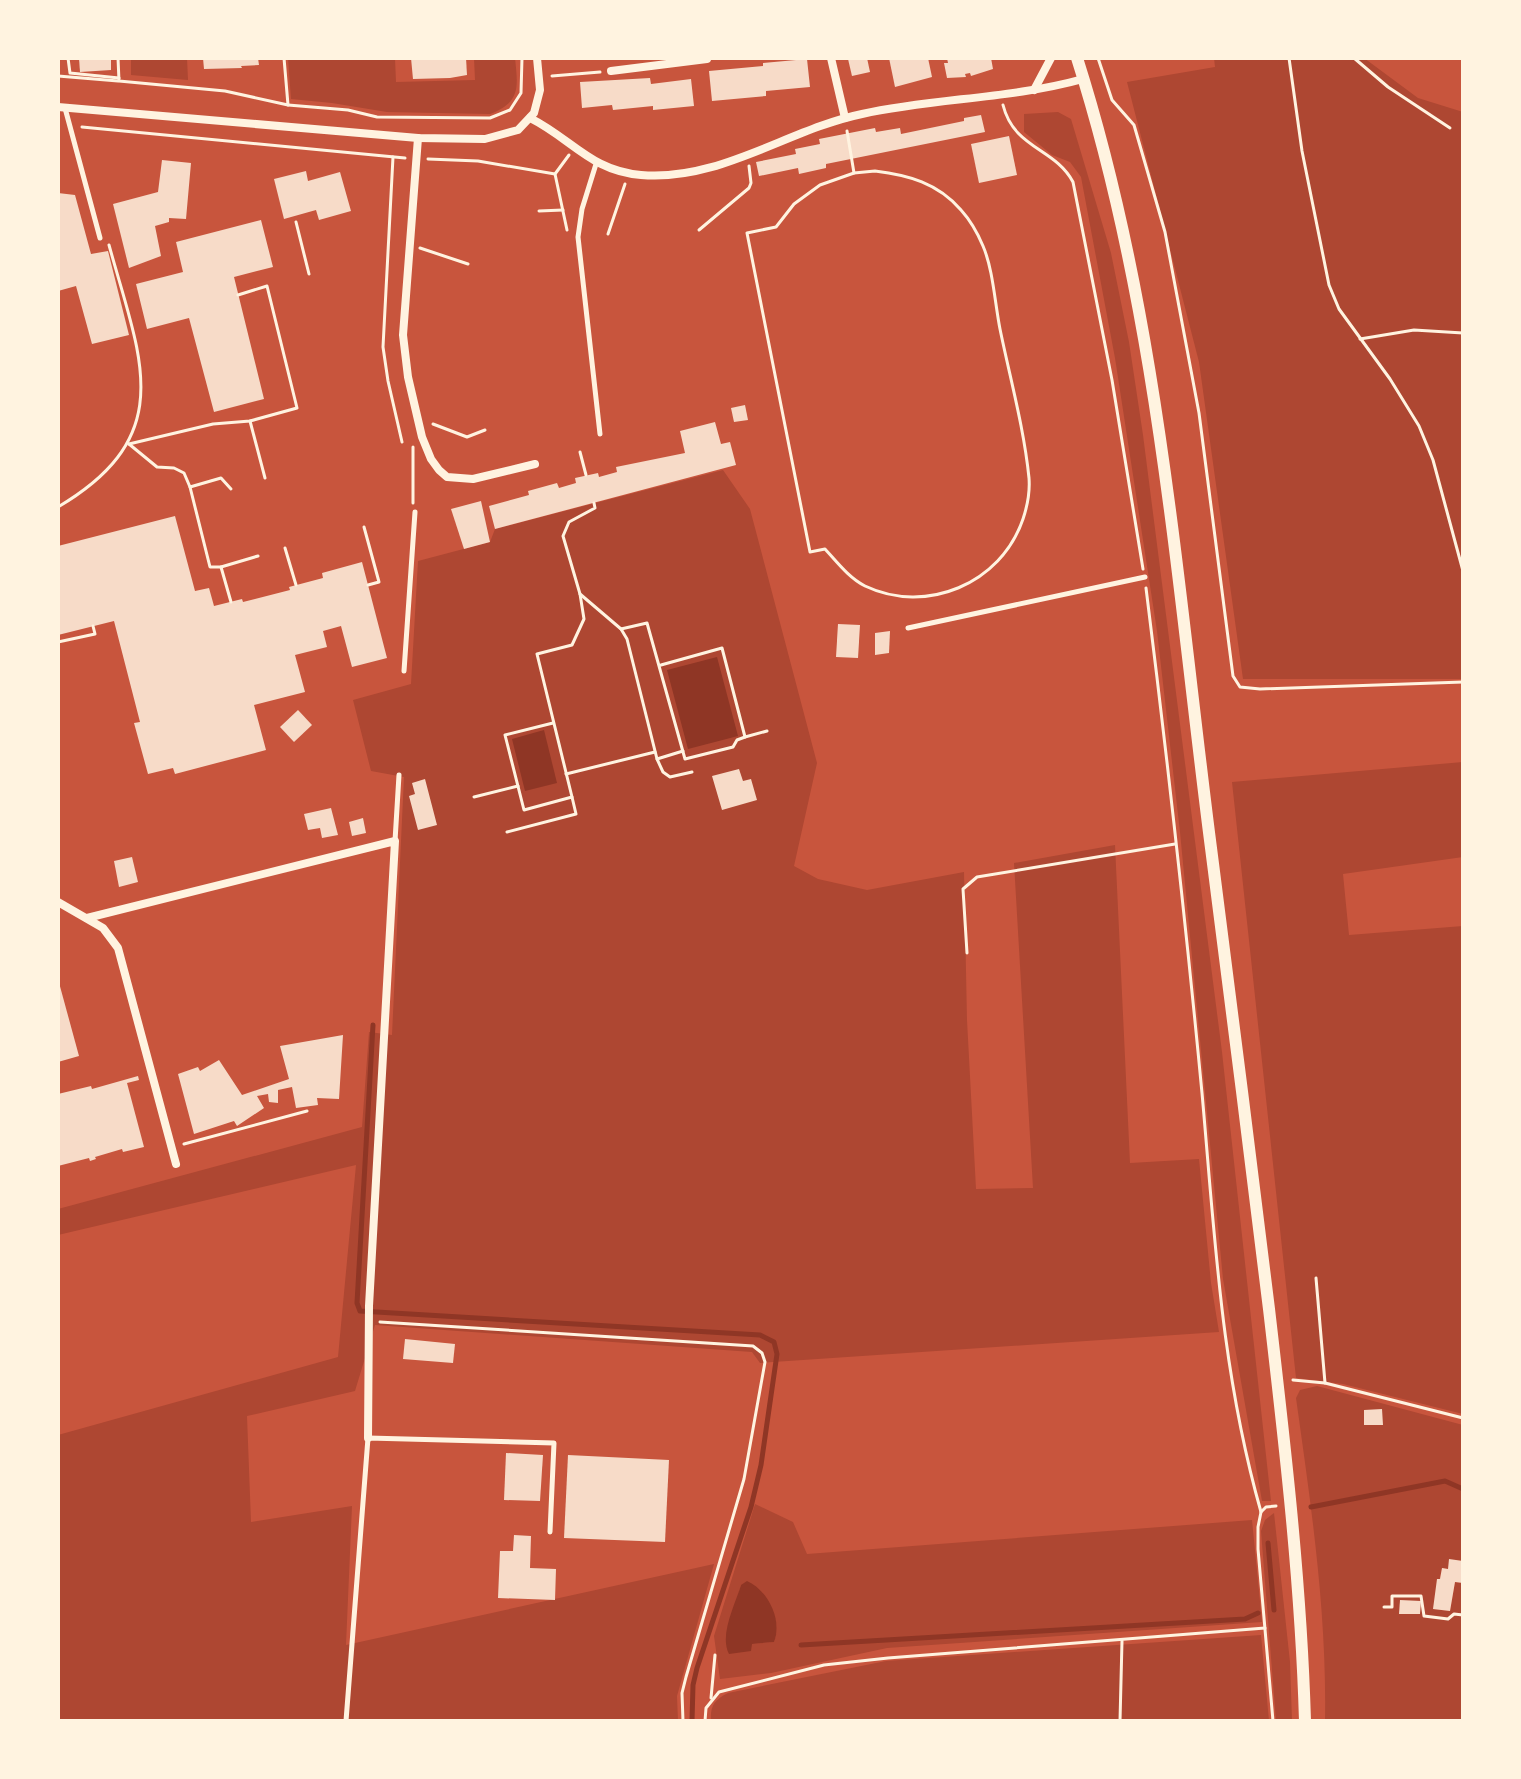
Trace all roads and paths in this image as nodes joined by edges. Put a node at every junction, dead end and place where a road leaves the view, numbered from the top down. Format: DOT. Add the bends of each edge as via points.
graph roads {
  1 [pos="68,58"];
  2 [pos="118,58"];
  3 [pos="284,58"];
  4 [pos="522,58"];
  5 [pos="537,58"];
  6 [pos="710,58"];
  7 [pos="831,58"];
  8 [pos="1051,58"];
  9 [pos="1077,58"];
  10 [pos="1098,58"];
  11 [pos="1289,58"];
  12 [pos="1354,58"];
  13 [pos="611,71"];
  14 [pos="58,76"];
  15 [pos="540,77"];
  16 [pos="1083,79"];
  17 [pos="119,80"];
  18 [pos="1034,90"];
  19 [pos="1002,94"];
  20 [pos="288,105"];
  21 [pos="62,107"];
  22 [pos="530,118"];
  23 [pos="845,118"];
  24 [pos="70,126"];
  25 [pos="1450,128"];
  26 [pos="847,131"];
  27 [pos="418,138"];
  28 [pos="575,147"];
  29 [pos="747,154"];
  30 [pos="393,157"];
  31 [pos="417,159"];
  32 [pos="596,164"];
  33 [pos="629,173"];
  34 [pos="854,173"];
  35 [pos="555,174"];
  36 [pos="563,210"];
  37 [pos="539,211"];
  38 [pos="296,222"];
  39 [pos="699,230"];
  40 [pos="608,234"];
  41 [pos="568,235"];
  42 [pos="100,238"];
  43 [pos="409,244"];
  44 [pos="468,264"];
  45 [pos="309,274"];
  46 [pos="238,295"];
  47 [pos="1463,333"];
  48 [pos="1360,339"];
  49 [pos="418,418"];
  50 [pos="250,421"];
  51 [pos="485,430"];
  52 [pos="600,434"];
  53 [pos="418,438"];
  54 [pos="402,442"];
  55 [pos="129,444"];
  56 [pos="580,452"];
  57 [pos="535,464"];
  58 [pos="586,475"];
  59 [pos="265,478"];
  60 [pos="190,487"];
  61 [pos="231,489"];
  62 [pos="594,503"];
  63 [pos="58,507"];
  64 [pos="414,512"];
  65 [pos="364,527"];
  66 [pos="285,548"];
  67 [pos="258,556"];
  68 [pos="221,567"];
  69 [pos="1463,571"];
  70 [pos="1145,577"];
  71 [pos="296,585"];
  72 [pos="368,585"];
  73 [pos="580,594"];
  74 [pos="231,602"];
  75 [pos="93,626"];
  76 [pos="908,628"];
  77 [pos="621,629"];
  78 [pos="58,642"];
  79 [pos="661,665"];
  80 [pos="404,671"];
  81 [pos="1463,682"];
  82 [pos="553,723"];
  83 [pos="767,731"];
  84 [pos="745,737"];
  85 [pos="683,751"];
  86 [pos="655,752"];
  87 [pos="657,759"];
  88 [pos="692,772"];
  89 [pos="566,774"];
  90 [pos="399,775"];
  91 [pos="518,786"];
  92 [pos="474,797"];
  93 [pos="572,797"];
  94 [pos="507,832"];
  95 [pos="395,841"];
  96 [pos="1175,844"];
  97 [pos="58,902"];
  98 [pos="87,918"];
  99 [pos="967,953"];
  100 [pos="307,1111"];
  101 [pos="172,1147"];
  102 [pos="176,1164"];
  103 [pos="1316,1278"];
  104 [pos="369,1319"];
  105 [pos="1277,1379"];
  106 [pos="1325,1383"];
  107 [pos="1463,1418"];
  108 [pos="368,1438"];
  109 [pos="550,1532"];
  110 [pos="1384,1607"];
  111 [pos="1463,1615"];
  112 [pos="1265,1628"];
  113 [pos="1122,1640"];
  114 [pos="715,1655"];
  115 [pos="711,1698"];
  116 [pos="346,1721"];
  117 [pos="683,1721"];
  118 [pos="705,1721"];
  119 [pos="1120,1721"];
  120 [pos="1273,1721"];
  121 [pos="1305,1721"];
  1 -- 17 [label="path" via="70,73"];
  2 -- 17 [label="path"];
  3 -- 20 [label="path"];
  4 -- 20 [label="path" via="521,93 510,110 490,118 377,117"];
  5 -- 15 [label="street"];
  6 -- 13 [label="street"];
  7 -- 23 [label="street"];
  8 -- 18 [label="street"];
  9 -- 16 [label="main road"];
  10 -- 81 [label="path" via="1112,100 1129,116 1142,144 1165,232 1201,426 1233,676 1240,687 1260,689"];
  11 -- 48 [label="path" via="1329,285"];
  12 -- 25 [label="path"];
  13 -- 15 [label="path"];
  14 -- 17 [label="path"];
  15 -- 22 [label="street"];
  16 -- 18 [label="street"];
  16 -- 105 [label="main road" via="1128,253 1149,376"];
  17 -- 20 [label="path" via="225,91"];
  18 -- 19 [label="street"];
  19 -- 23 [label="street"];
  19 -- 70 [label="path" via="1013,131 1058,163 1073,182"];
  21 -- 24 [label="lane"];
  21 -- 27 [label="street"];
  22 -- 27 [label="street" via="518,130 497,138"];
  22 -- 28 [label="street"];
  23 -- 29 [label="street"];
  24 -- 30 [label="path"];
  24 -- 42 [label="lane"];
  26 -- 34 [label="path"];
  27 -- 31 [label="street"];
  28 -- 32 [label="street"];
  28 -- 35 [label="path"];
  29 -- 33 [label="street" via="676,174"];
  29 -- 39 [label="path" via="749,188"];
  30 -- 31 [label="path"];
  30 -- 54 [label="path" via="383,347"];
  31 -- 35 [label="path" via="478,161"];
  31 -- 43 [label="street"];
  32 -- 33 [label="street"];
  32 -- 52 [label="lane" via="578,237"];
  33 -- 40 [label="path"];
  34 -- 34 [label="path" via="903,175 936,189 961,210 984,248 1029,492 1023,519 1005,554 983,575 940,594 891,595 863,585 825,549 810,552 747,233 776,227 806,194"];
  35 -- 36 [label="path"];
  36 -- 37 [label="path"];
  36 -- 41 [label="path"];
  38 -- 45 [label="path"];
  42 -- 55 [label="path" via="106,236 142,383"];
  43 -- 44 [label="path"];
  43 -- 49 [label="street" via="403,335"];
  46 -- 50 [label="path" via="267,286 297,408"];
  47 -- 48 [label="path" via="1414,330"];
  48 -- 69 [label="path" via="1419,426"];
  49 -- 51 [label="path" via="467,437"];
  49 -- 53 [label="street"];
  50 -- 55 [label="path"];
  50 -- 59 [label="path"];
  53 -- 57 [label="street" via="447,477 473,479"];
  53 -- 64 [label="path"];
  55 -- 60 [label="path" via="157,467 184,473"];
  55 -- 63 [label="path" via="107,473"];
  56 -- 58 [label="path"];
  60 -- 61 [label="path" via="221,478"];
  60 -- 68 [label="path" via="210,567"];
  62 -- 73 [label="path" via="595,508 569,522 563,536"];
  64 -- 80 [label="lane"];
  65 -- 72 [label="path" via="379,582"];
  66 -- 71 [label="path"];
  67 -- 68 [label="path"];
  68 -- 74 [label="path"];
  70 -- 76 [label="lane"];
  70 -- 96 [label="path"];
  73 -- 77 [label="path"];
  73 -- 82 [label="path" via="584,619 572,645 537,654"];
  75 -- 78 [label="path" via="95,634"];
  77 -- 79 [label="path" via="647,623"];
  77 -- 86 [label="path"];
  79 -- 84 [label="path" via="722,648"];
  79 -- 85 [label="path"];
  82 -- 89 [label="path"];
  82 -- 91 [label="path" via="505,735"];
  83 -- 84 [label="path"];
  84 -- 85 [label="path" via="733,747 685,759"];
  85 -- 87 [label="path"];
  86 -- 87 [label="path"];
  86 -- 89 [label="path"];
  87 -- 88 [label="path" via="670,777"];
  89 -- 93 [label="path"];
  90 -- 95 [label="lane"];
  91 -- 92 [label="path"];
  91 -- 93 [label="path" via="524,810"];
  93 -- 94 [label="path" via="576,814"];
  95 -- 98 [label="street"];
  95 -- 104 [label="street"];
  96 -- 99 [label="path" via="977,877 963,889"];
  96 -- 112 [label="path" via="1225,1349 1261,1512 1258,1549"];
  97 -- 98 [label="street"];
  98 -- 101 [label="street" via="118,948"];
  100 -- 101 [label="path"];
  101 -- 102 [label="street"];
  103 -- 106 [label="path"];
  104 -- 108 [label="street"];
  104 -- 117 [label="path" via="753,1346 762,1353 765,1362 744,1479 682,1693"];
  105 -- 106 [label="path"];
  105 -- 121 [label="main road" via="1302,1625"];
  106 -- 107 [label="path"];
  108 -- 109 [label="lane" via="554,1443"];
  108 -- 116 [label="lane"];
  110 -- 111 [label="path" via="1392,1607 1392,1596 1421,1596 1424,1616"];
  112 -- 113 [label="path"];
  112 -- 120 [label="path"];
  113 -- 115 [label="path" via="824,1665 737,1686"];
  113 -- 119 [label="path"];
  114 -- 115 [label="path"];
  115 -- 118 [label="path"];
}
